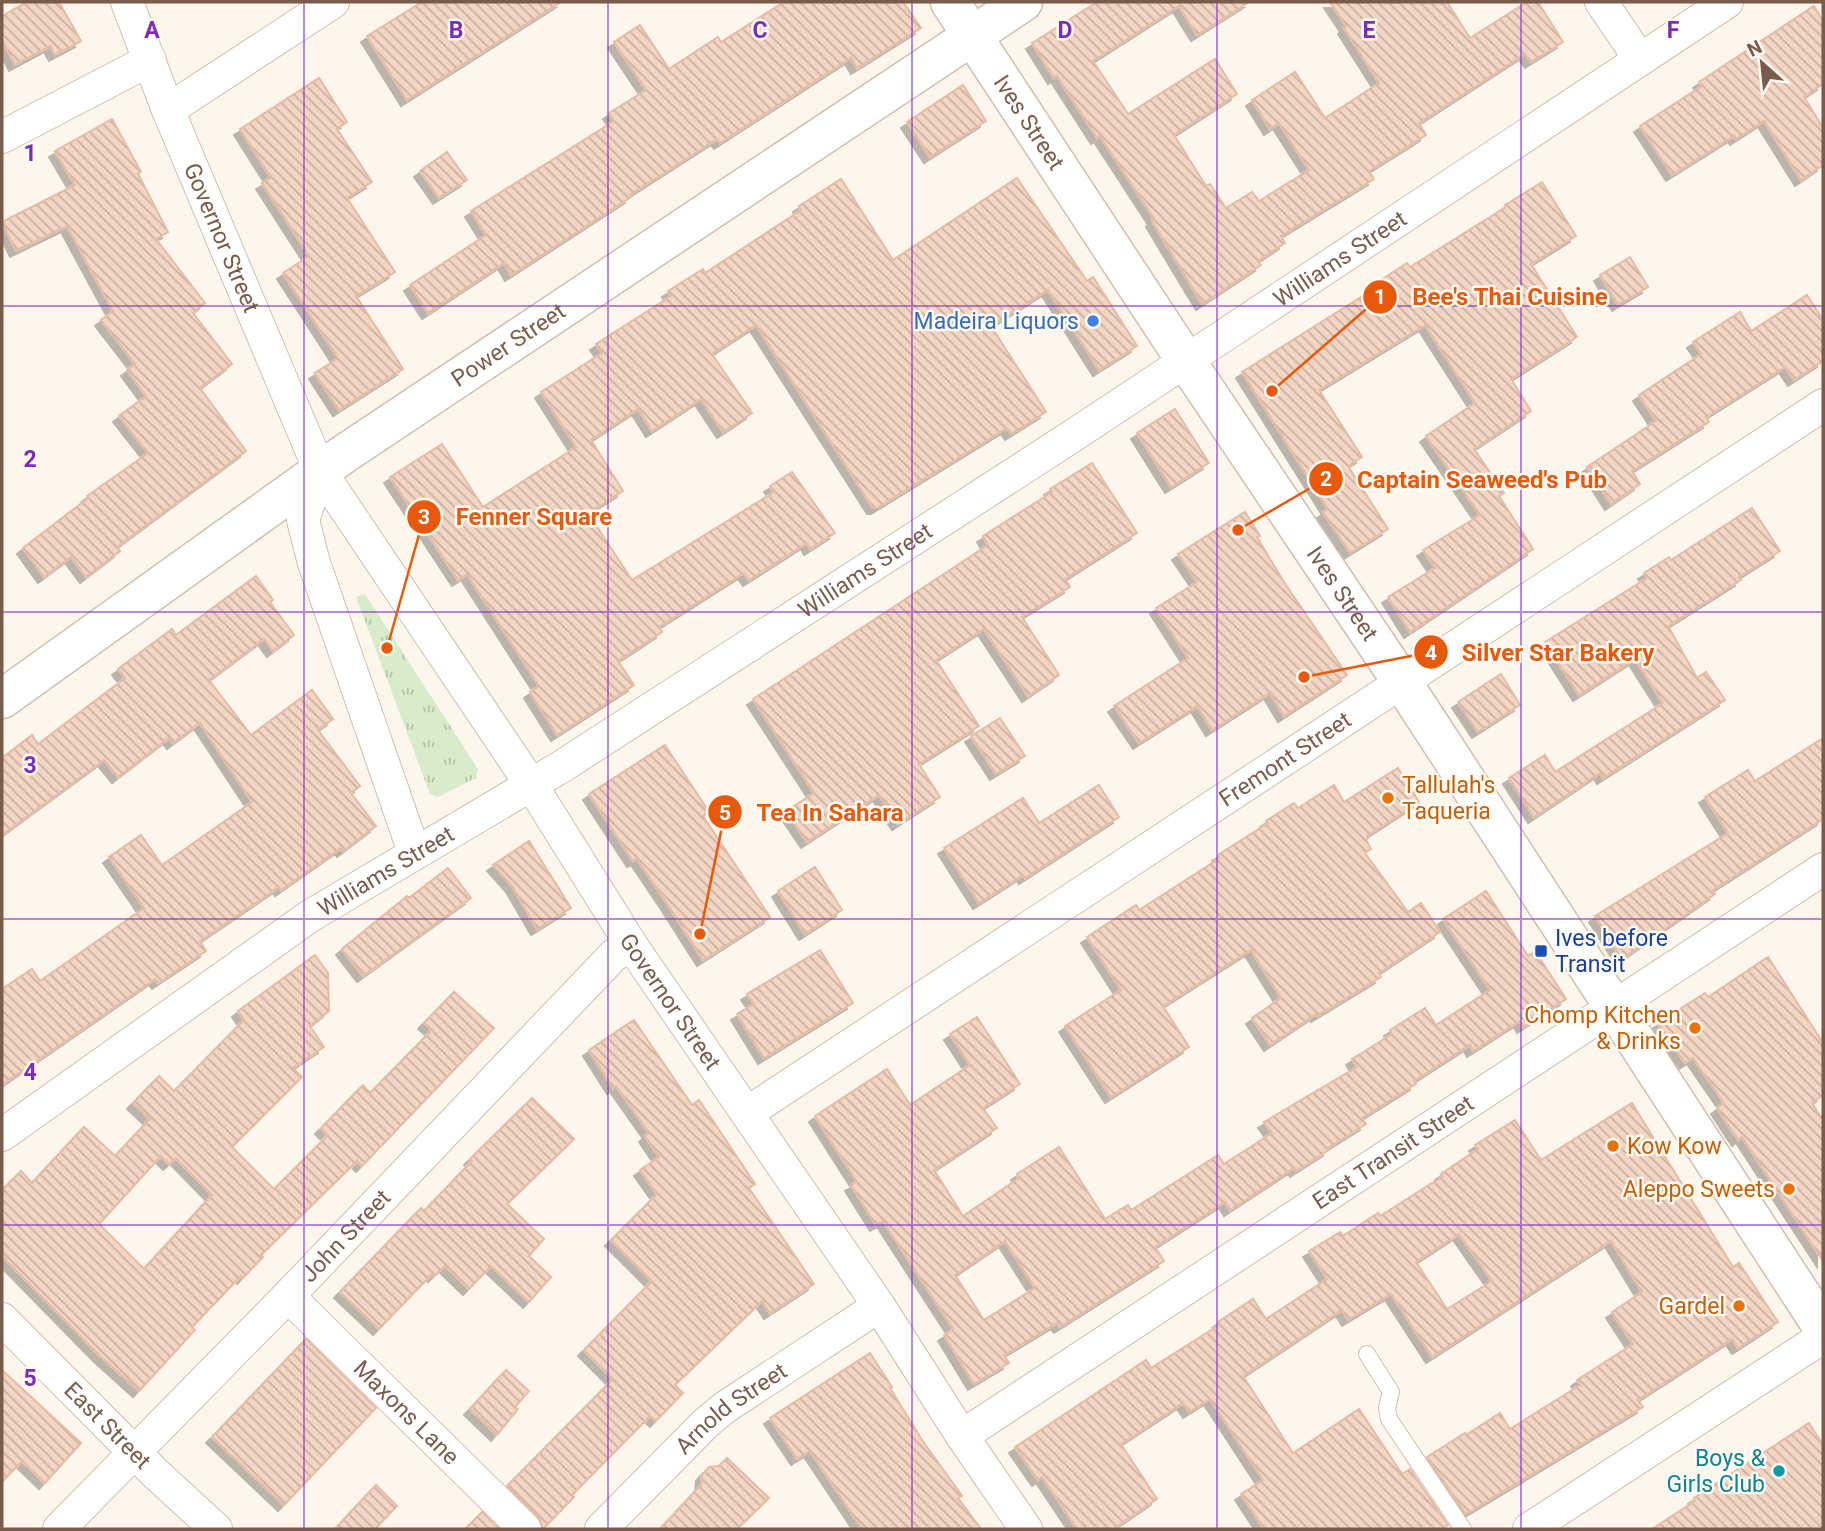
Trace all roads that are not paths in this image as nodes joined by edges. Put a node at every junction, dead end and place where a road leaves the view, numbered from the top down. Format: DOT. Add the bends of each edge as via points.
graph roads {
  1 [pos="127,2"];
  2 [pos="333,2"];
  3 [pos="950,2"];
  4 [pos="1023,2"];
  5 [pos="1601,2"];
  6 [pos="1727,2"];
  7 [pos="972,34"];
  8 [pos="1640,59"];
  9 [pos="150,60"];
  10 [pos="168,110"];
  11 [pos="2,137"];
  12 [pos="1186,361"];
  13 [pos="1823,405"];
  14 [pos="320,471"];
  15 [pos="1402,682"];
  16 [pos="2,699"];
  17 [pos="532,786"];
  18 [pos="414,852"];
  19 [pos="1823,869"];
  20 [pos="632,946"];
  21 [pos="1614,1007"];
  22 [pos="747,1113"];
  23 [pos="2,1135"];
  24 [pos="288,1296"];
  25 [pos="879,1306"];
  26 [pos="2,1319"];
  27 [pos="1823,1328"];
  28 [pos="1823,1337"];
  29 [pos="1367,1354"];
  30 [pos="962,1436"];
  31 [pos="135,1452"];
  32 [pos="58,1529"];
  33 [pos="216,1529"];
  34 [pos="525,1529"];
  35 [pos="601,1529"];
  36 [pos="1026,1529"];
  37 [pos="1463,1529"];
  38 [pos="1530,1529"];
  1 -- 9 [label="street, Governor Street"];
  2 -- 10 [label="street"];
  3 -- 7 [label="street, Ives Street"];
  4 -- 7 [label="street, Power Street"];
  5 -- 8 [label="street"];
  6 -- 8 [label="street, Williams Street"];
  7 -- 12 [label="street, Ives Street"];
  7 -- 14 [label="street, Power Street"];
  8 -- 12 [label="street, Williams Street"];
  9 -- 10 [label="street, Governor Street"];
  9 -- 11 [label="street"];
  10 -- 14 [label="street, Governor Street"];
  12 -- 15 [label="street, Ives Street"];
  12 -- 17 [label="street, Williams Street"];
  13 -- 15 [label="street, Fremont Street"];
  14 -- 16 [label="street, Power Street"];
  14 -- 17 [label="street, Governor Street"];
  14 -- 18 [label="street" via="303,520 314,564"];
  15 -- 21 [label="street, Ives Street"];
  15 -- 22 [label="street, Fremont Street"];
  17 -- 18 [label="street, Williams Street"];
  17 -- 20 [label="street, Governor Street"];
  18 -- 23 [label="street, Williams Street" via="310,916"];
  19 -- 21 [label="street, East Transit Street"];
  20 -- 22 [label="street, Governor Street"];
  20 -- 24 [label="street, John Street" via="614,955"];
  21 -- 27 [label="street, Ives Street"];
  21 -- 30 [label="street, East Transit Street"];
  22 -- 25 [label="street, Governor Street"];
  24 -- 31 [label="street, John Street"];
  24 -- 34 [label="street, Maxons Lane"];
  25 -- 30 [label="street, Governor Street"];
  25 -- 35 [label="street, Arnold Street" via="724,1408"];
  26 -- 31 [label="street, East Street"];
  28 -- 38 [label="street"];
  29 -- 37 [label="lane" via="1391,1392 1389,1419"];
  30 -- 36 [label="street, Governor Street"];
  31 -- 32 [label="street, John Street"];
  31 -- 33 [label="street, East Street"];
}
